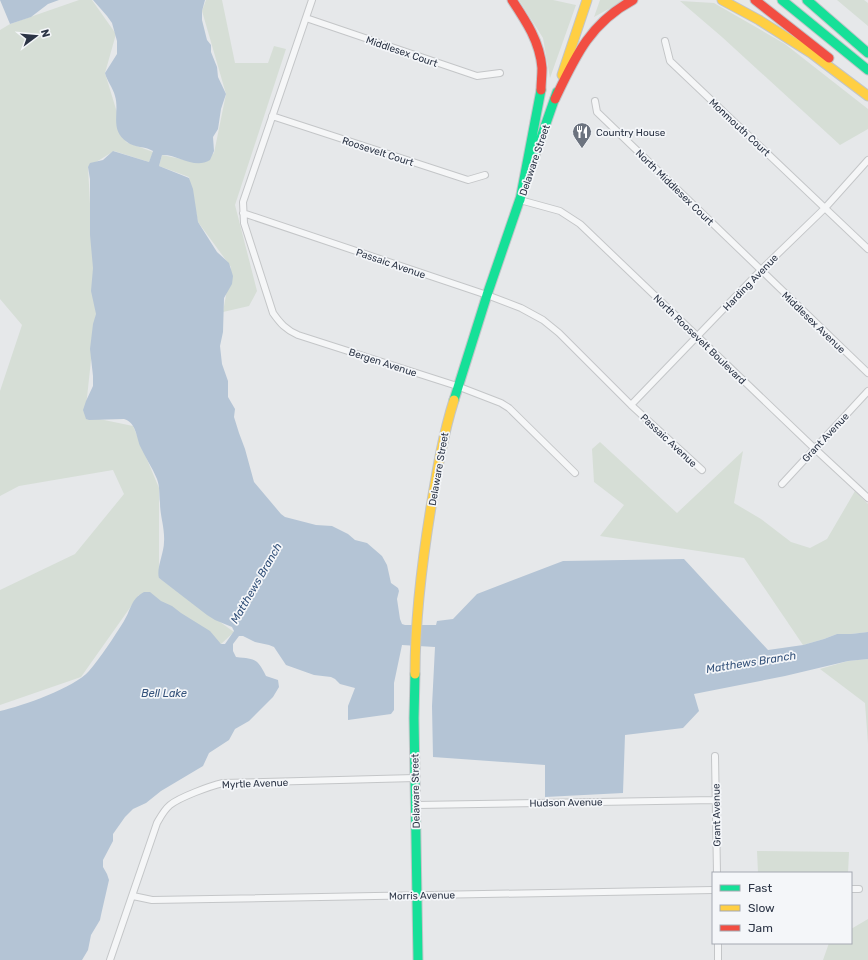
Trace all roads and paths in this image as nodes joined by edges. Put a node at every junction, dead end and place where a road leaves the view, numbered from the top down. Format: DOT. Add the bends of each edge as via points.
graph roads {
  1 [pos="312,0"];
  2 [pos="512,0"];
  3 [pos="587,0"];
  4 [pos="633,0"];
  5 [pos="722,0"];
  6 [pos="756,0"];
  7 [pos="782,0"];
  8 [pos="807,0"];
  9 [pos="306,18"];
  10 [pos="665,41"];
  11 [pos="868,53"];
  12 [pos="868,70"];
  13 [pos="500,73"];
  14 [pos="868,91"];
  15 [pos="868,96"];
  16 [pos="555,98"];
  17 [pos="595,101"];
  18 [pos="272,116"];
  19 [pos="868,160"];
  20 [pos="485,175"];
  21 [pos="520,200"];
  22 [pos="825,208"];
  23 [pos="243,213"];
  24 [pos="868,249"];
  25 [pos="761,270"];
  26 [pos="487,295"];
  27 [pos="698,337"];
  28 [pos="868,373"];
  29 [pos="458,386"];
  30 [pos="868,391"];
  31 [pos="631,405"];
  32 [pos="814,448"];
  33 [pos="702,470"];
  34 [pos="575,473"];
  35 [pos="782,484"];
  36 [pos="868,498"];
  37 [pos="715,756"];
  38 [pos="415,778"];
  39 [pos="716,800"];
  40 [pos="416,805"];
  41 [pos="717,872"];
  42 [pos="852,889"];
  43 [pos="859,889"];
  44 [pos="712,890"];
  45 [pos="417,894"];
  46 [pos="133,896"];
  47 [pos="718,944"];
  48 [pos="110,960"];
  49 [pos="418,960"];
  50 [pos="718,960"];
  1 -- 9 [label="street"];
  2 -- 21 [label="main road" via="537,43 542,68 541,93"];
  3 -- 16 [label="main road, Delaware Street"];
  4 -- 16 [label="main road" via="615,9 585,40"];
  5 -- 15 [label="main road" via="811,53"];
  6 -- 14 [label="main road" via="852,75"];
  7 -- 12 [label="main road"];
  8 -- 11 [label="main road"];
  9 -- 13 [label="street, Middlesex Court" via="477,76"];
  9 -- 18 [label="street"];
  10 -- 22 [label="street, Monmouth Court" via="670,61"];
  16 -- 21 [label="main road, Delaware Street"];
  17 -- 25 [label="street, North Middlesex Court" via="597,112"];
  18 -- 20 [label="street, Roosevelt Court" via="468,180"];
  18 -- 23 [label="street" via="242,202"];
  19 -- 22 [label="street, Harding Avenue"];
  21 -- 26 [label="main road, Delaware Street"];
  21 -- 27 [label="street, North Roosevelt Boulevard" via="560,211 580,224"];
  22 -- 24 [label="street, Monmouth Court"];
  22 -- 25 [label="street, Harding Avenue"];
  23 -- 26 [label="street, Passaic Avenue"];
  23 -- 29 [label="street, Bergen Avenue" via="273,313 288,330"];
  25 -- 27 [label="street, Harding Avenue"];
  25 -- 28 [label="street, Middlesex Avenue"];
  26 -- 29 [label="main road, Delaware Street"];
  26 -- 31 [label="street, Passaic Avenue" via="543,320"];
  27 -- 31 [label="street, Harding Avenue"];
  27 -- 32 [label="street, North Roosevelt Boulevard"];
  29 -- 34 [label="street, Bergen Avenue" via="509,408"];
  29 -- 38 [label="main road, Delaware Street" via="446,422 438,463 421,579 415,651"];
  30 -- 32 [label="street, Grant Avenue"];
  31 -- 33 [label="street, Passaic Avenue"];
  32 -- 35 [label="street, Grant Avenue"];
  32 -- 36 [label="street, North Roosevelt Boulevard"];
  37 -- 39 [label="street, Grant Avenue"];
  38 -- 40 [label="main road, Delaware Street"];
  38 -- 46 [label="street, Myrtle Avenue" via="223,783 208,787 171,804 164,812 157,823"];
  39 -- 40 [label="street, Hudson Avenue"];
  39 -- 41 [label="street, Grant Avenue"];
  40 -- 45 [label="main road, Delaware Street"];
  42 -- 43 [label="street"];
  44 -- 45 [label="street, Morris Avenue"];
  45 -- 46 [label="street, Morris Avenue" via="152,900"];
  45 -- 49 [label="main road, Delaware Street"];
  46 -- 48 [label="street, Myrtle Avenue"];
  47 -- 50 [label="street"];
}
